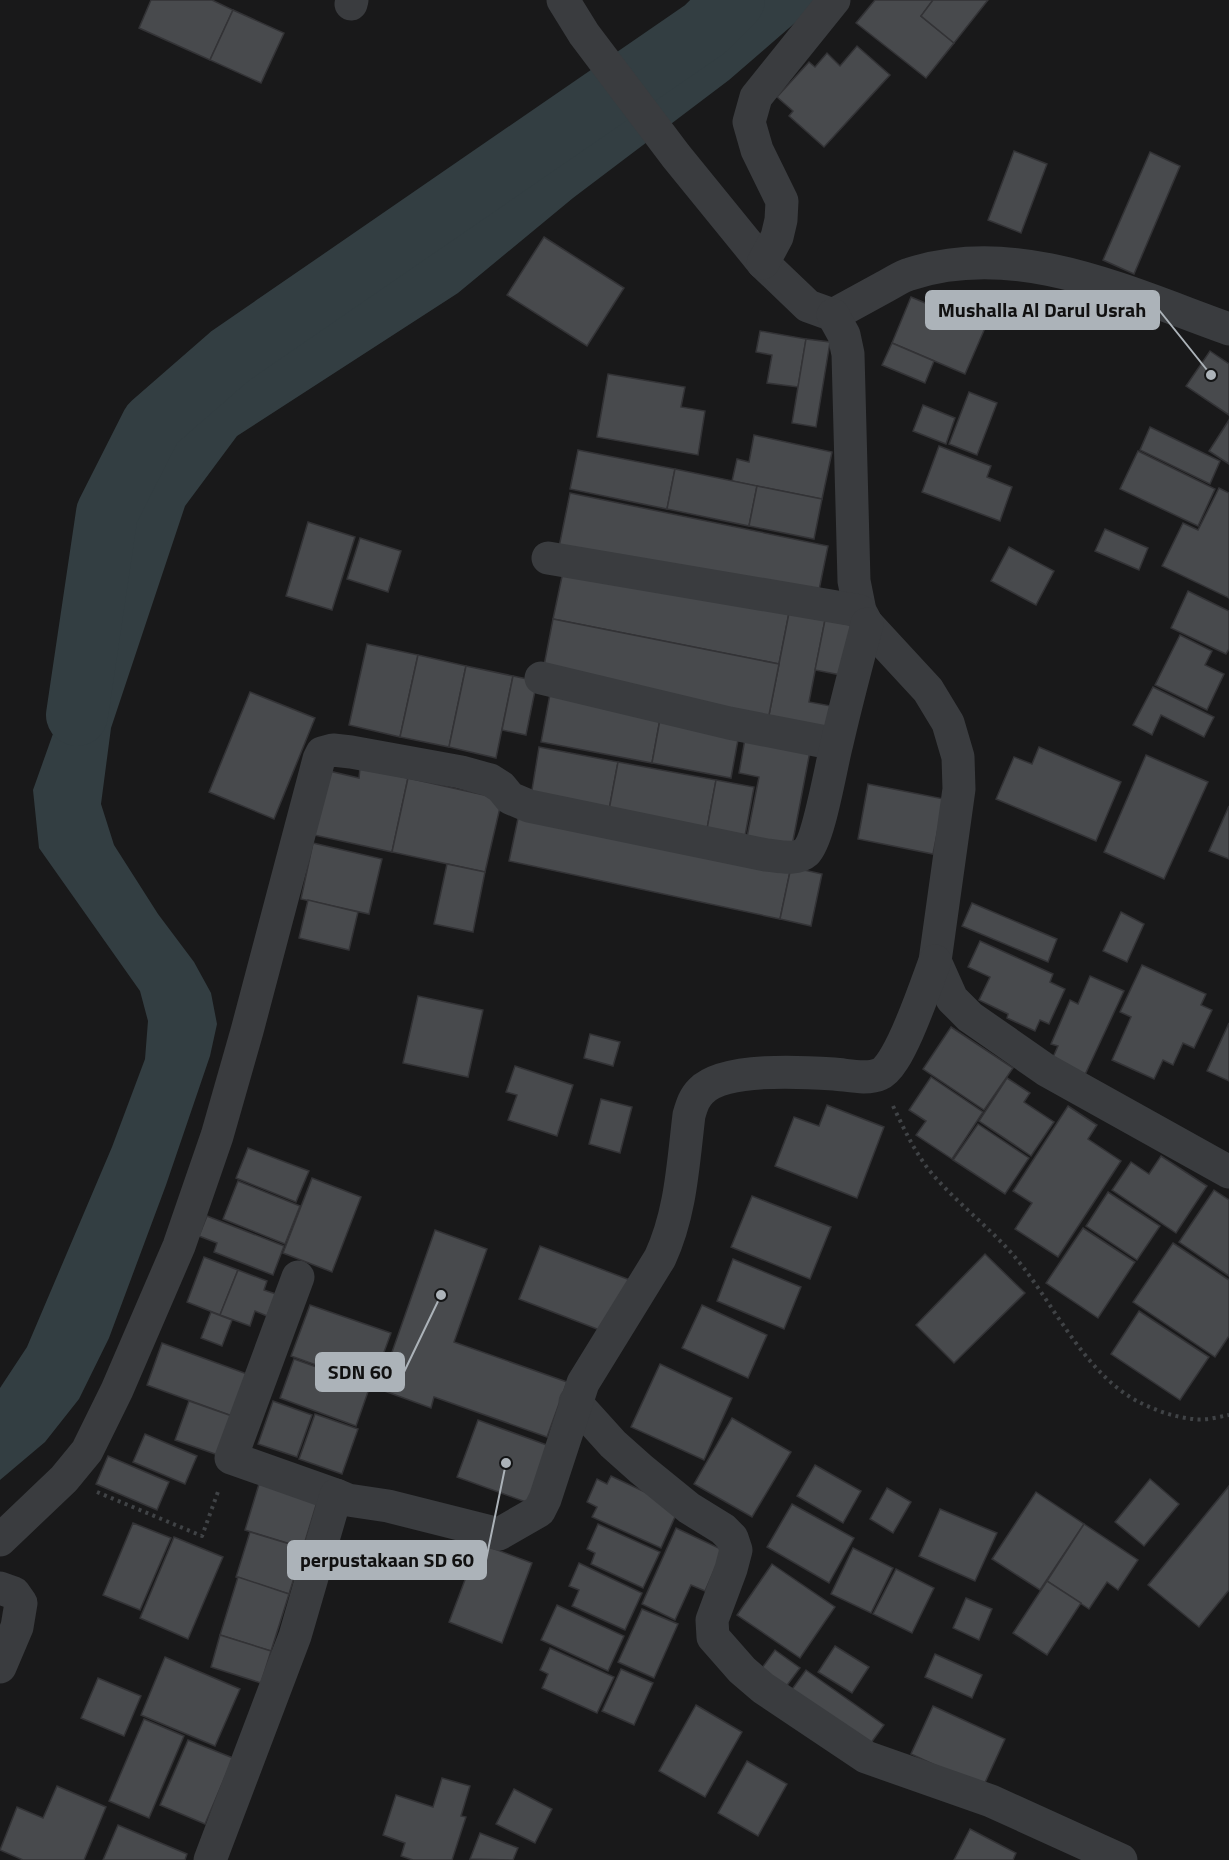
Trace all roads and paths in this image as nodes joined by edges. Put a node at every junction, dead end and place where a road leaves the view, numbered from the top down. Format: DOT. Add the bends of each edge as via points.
graph roads {
  1 [pos="563,0"];
  2 [pos="834,0"];
  3 [pos="763,263"];
  4 [pos="833,315"];
  5 [pos="1229,329"];
  6 [pos="548,558"];
  7 [pos="864,617"];
  8 [pos="541,678"];
  9 [pos="836,744"];
  10 [pos="935,961"];
  11 [pos="880,1074"];
  12 [pos="1229,1172"];
  13 [pos="298,1277"];
  14 [pos="575,1402"];
  15 [pos="1229,1415"];
  16 [pos="231,1458"];
  17 [pos="64,1479"];
  18 [pos="336,1495"];
  19 [pos="0,1540"];
  20 [pos="0,1588"];
  21 [pos="0,1667"];
  22 [pos="210,1860"];
  23 [pos="1121,1860"];
  1 -- 3 [label="street" via="676,156"];
  2 -- 3 [label="street" via="756,97 749,122 756,150 782,201 777,237"];
  3 -- 4 [label="street" via="808,306"];
  4 -- 5 [label="street" via="909,274 952,265 1000,262 1051,269"];
  4 -- 7 [label="street" via="844,335 848,354 854,581"];
  6 -- 7 [label="street"];
  7 -- 9 [label="street"];
  7 -- 10 [label="street" via="928,690 948,723 958,757 959,789"];
  8 -- 9 [label="street"];
  9 -- 17 [label="street" via="810,847 804,855 793,857 766,855 529,806 510,798 490,780 461,772 351,752 322,753 217,1136 179,1246 100,1426 87,1451"];
  10 -- 11 [label="street" via="903,1042 892,1063"];
  10 -- 12 [label="street" via="952,999 970,1017 1046,1070"];
  11 -- 14 [label="street" via="759,1073 730,1078 702,1089 693,1100 677,1208 668,1241"];
  11 -- 15 [label="path" via="915,1151 935,1177 1022,1266 1069,1334 1108,1380 1158,1410 1195,1420"];
  13 -- 16 [label="street"];
  14 -- 18 [label="street" via="545,1499 538,1511 499,1534"];
  14 -- 23 [label="street" via="634,1463 732,1538 736,1550 712,1620 713,1637 763,1688 866,1757 991,1801"];
  16 -- 17 [label="path" via="202,1536"];
  16 -- 18 [label="street"];
  17 -- 19 [label="street"];
  18 -- 22 [label="street" via="295,1636"];
  20 -- 21 [label="street" via="14,1593 21,1603 17,1627"];
}
